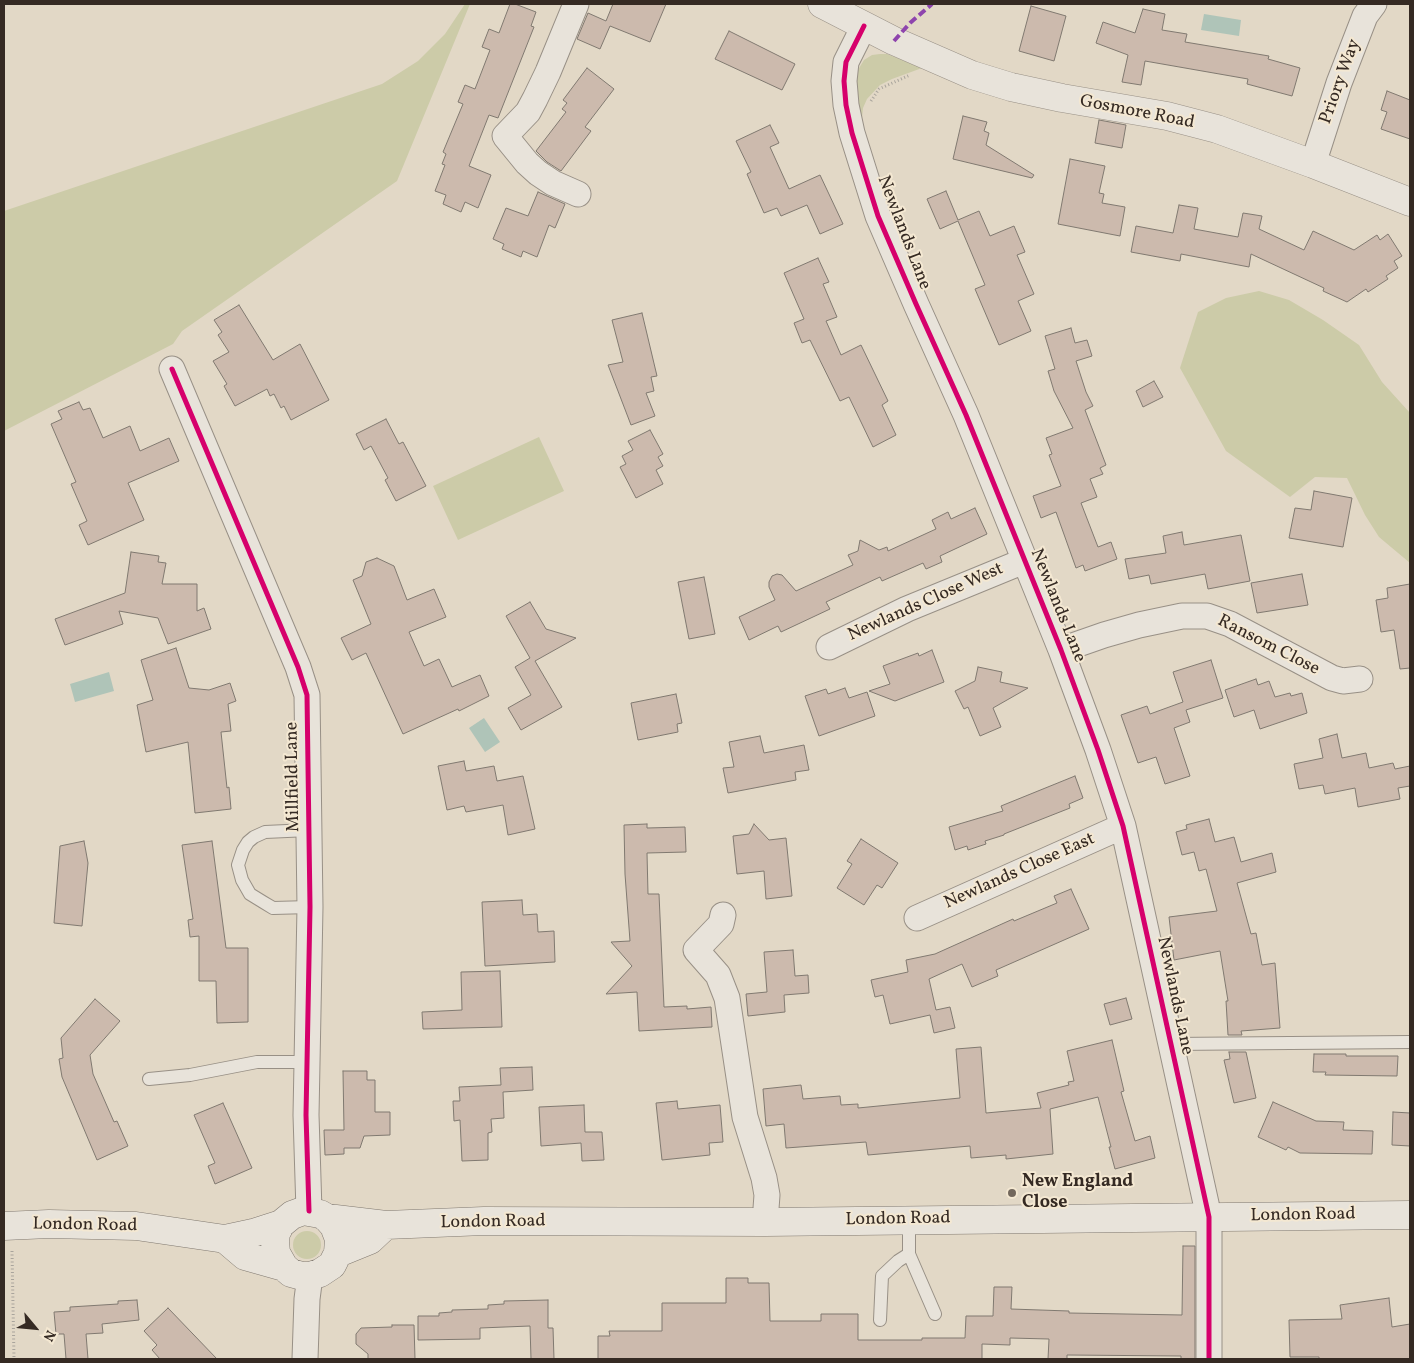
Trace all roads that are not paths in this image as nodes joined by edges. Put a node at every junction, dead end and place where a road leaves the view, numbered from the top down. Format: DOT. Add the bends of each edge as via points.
graph roads {
  1 [pos="576,4"];
  2 [pos="822,4"];
  3 [pos="1374,4"];
  4 [pos="864,26"];
  5 [pos="1312,164"];
  6 [pos="578,194"];
  7 [pos="1410,202"];
  8 [pos="172,369"];
  9 [pos="1024,561"];
  10 [pos="829,647"];
  11 [pos="1061,650"];
  12 [pos="1360,679"];
  13 [pos="1123,826"];
  14 [pos="309,830"];
  15 [pos="310,907"];
  16 [pos="722,915"];
  17 [pos="917,918"];
  18 [pos="1410,1042"];
  19 [pos="1171,1044"];
  20 [pos="306,1062"];
  21 [pos="149,1079"];
  22 [pos="318,1214"];
  23 [pos="1410,1215"];
  24 [pos="1209,1217"];
  25 [pos="908,1220"];
  26 [pos="765,1222"];
  27 [pos="281,1224"];
  28 [pos="8,1226"];
  29 [pos="386,1226"];
  30 [pos="226,1239"];
  31 [pos="338,1253"];
  32 [pos="908,1254"];
  33 [pos="284,1267"];
  34 [pos="310,1276"];
  35 [pos="935,1314"];
  36 [pos="880,1320"];
  37 [pos="305,1359"];
  38 [pos="1208,1359"];
  1 -- 6 [label="street" via="535,99 528,112 505,136 538,173"];
  2 -- 4 [label="main road, Gosmore Road"];
  3 -- 5 [label="street, Priory Way" via="1365,16"];
  4 -- 5 [label="main road, Gosmore Road" via="972,75 1062,98 1167,116"];
  4 -- 9 [label="street, Newlands Lane" via="846,62 846,105 852,133 878,216 966,415"];
  5 -- 7 [label="main road, Gosmore Road"];
  8 -- 14 [label="street, Millfield Lane" via="307,695"];
  9 -- 10 [label="street, Newlands Close West" via="907,609"];
  9 -- 11 [label="street, Newlands Lane"];
  11 -- 12 [label="street, Ransom Close" via="1139,625 1182,616 1206,616 1230,624 1332,678 1343,681"];
  11 -- 13 [label="street, Newlands Lane"];
  13 -- 17 [label="street, Newlands Close East"];
  13 -- 19 [label="street, Newlands Lane"];
  14 -- 15 [label="street, Millfield Lane"];
  14 -- 15 [label="lane" via="264,832 248,842 238,865 250,894 273,908"];
  15 -- 20 [label="street, Millfield Lane"];
  16 -- 26 [label="street" via="721,924 696,950 718,975 727,998 745,1117 767,1195"];
  18 -- 19 [label="lane"];
  19 -- 24 [label="street, Newlands Lane"];
  20 -- 21 [label="lane" via="257,1062"];
  20 -- 22 [label="street, Millfield Lane" via="306,1115"];
  22 -- 27 [label="main road, London Road" via="292,1215"];
  22 -- 29 [label="main road, London Road"];
  22 -- 31 [label="main road" via="334,1226 339,1240"];
  23 -- 24 [label="main road, London Road"];
  24 -- 25 [label="main road, London Road"];
  24 -- 38 [label="street, Newlands Lane"];
  25 -- 26 [label="main road, London Road"];
  25 -- 32 [label="lane"];
  26 -- 29 [label="main road, London Road" via="484,1221"];
  27 -- 30 [label="main road, London Road"];
  27 -- 33 [label="main road" via="274,1241"];
  28 -- 30 [label="main road, London Road" via="136,1226"];
  29 -- 31 [label="main road" via="370,1240"];
  30 -- 33 [label="main road" via="245,1256"];
  31 -- 34 [label="main road" via="332,1265 320,1274"];
  32 -- 35 [label="lane"];
  32 -- 36 [label="lane" via="882,1276"];
  33 -- 34 [label="main road" via="302,1276"];
  34 -- 37 [label="street"];
}
